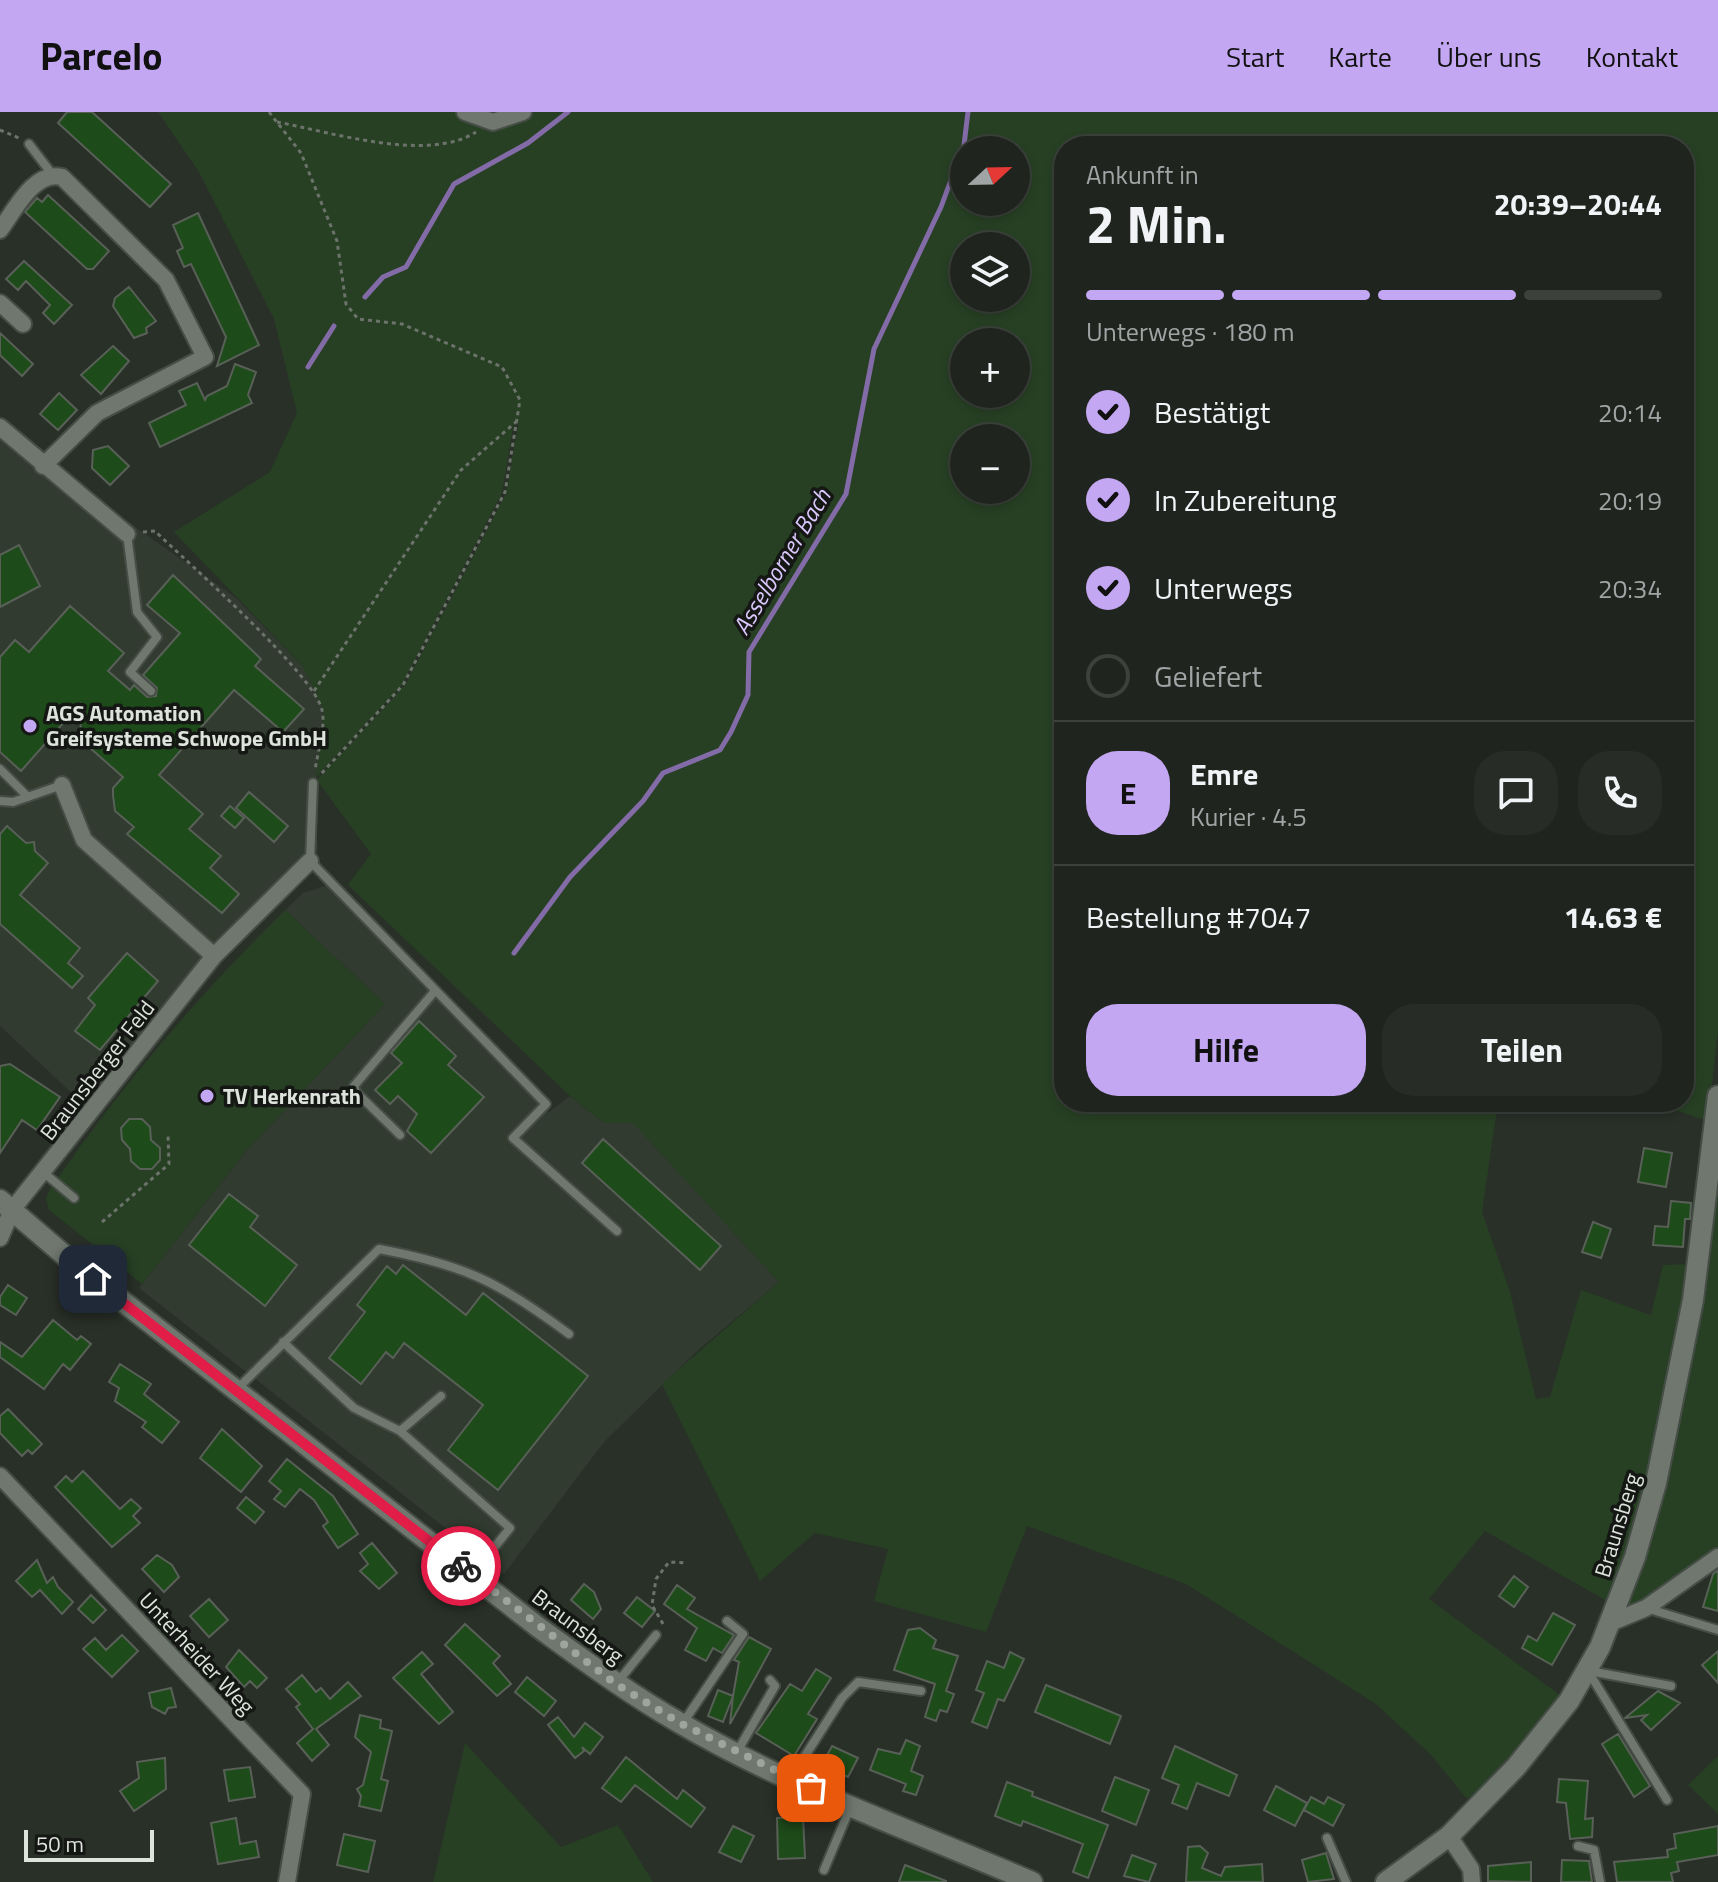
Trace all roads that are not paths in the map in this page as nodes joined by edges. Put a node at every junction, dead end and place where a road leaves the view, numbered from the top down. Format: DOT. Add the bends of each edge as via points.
graph roads {
  1 [pos="465,112"];
  2 [pos="523,112"];
  3 [pos="29,144"];
  4 [pos="52,174"];
  5 [pos="0,230"];
  6 [pos="0,303"];
  7 [pos="23,324"];
  8 [pos="0,427"];
  9 [pos="43,466"];
  10 [pos="127,534"];
  11 [pos="151,691"];
  12 [pos="0,769"];
  13 [pos="313,783"];
  14 [pos="62,785"];
  15 [pos="28,797"];
  16 [pos="0,801"];
  17 [pos="310,861"];
  18 [pos="214,956"];
  19 [pos="434,992"];
  20 [pos="1718,1096"];
  21 [pos="400,1135"];
  22 [pos="43,1172"];
  23 [pos="74,1198"];
  24 [pos="6,1205"];
  25 [pos="617,1231"];
  26 [pos="0,1238"];
  27 [pos="569,1334"];
  28 [pos="283,1342"];
  29 [pos="236,1390"];
  30 [pos="441,1396"];
  31 [pos="400,1431"];
  32 [pos="0,1476"];
  33 [pos="1717,1558"];
  34 [pos="472,1575"];
  35 [pos="1646,1608"];
  36 [pos="727,1621"];
  37 [pos="1610,1623"];
  38 [pos="1718,1630"];
  39 [pos="656,1635"];
  40 [pos="1588,1671"];
  41 [pos="770,1680"];
  42 [pos="616,1684"];
  43 [pos="1671,1686"];
  44 [pos="921,1691"];
  45 [pos="682,1724"];
  46 [pos="737,1753"];
  47 [pos="791,1778"];
  48 [pos="1667,1800"];
  49 [pos="850,1807"];
  50 [pos="1449,1836"];
  51 [pos="1327,1838"];
  52 [pos="1578,1846"];
  53 [pos="824,1870"];
  54 [pos="287,1882"];
  55 [pos="1032,1882"];
  56 [pos="1346,1882"];
  57 [pos="1386,1882"];
  58 [pos="1472,1882"];
  59 [pos="1600,1882"];
  1 -- 2 [label="street" via="493,122"];
  3 -- 4 [label="lane"];
  4 -- 5 [label="street" via="40,179"];
  4 -- 9 [label="street" via="62,177 166,280 205,357 97,413"];
  6 -- 7 [label="street"];
  8 -- 9 [label="street"];
  9 -- 10 [label="street"];
  10 -- 11 [label="lane" via="137,612 157,637 130,672"];
  12 -- 15 [label="lane"];
  13 -- 17 [label="lane"];
  14 -- 15 [label="lane"];
  14 -- 18 [label="street" via="84,840"];
  15 -- 16 [label="lane"];
  17 -- 18 [label="street, Braunsberger Feld"];
  17 -- 19 [label="lane"];
  18 -- 22 [label="street, Braunsberger Feld"];
  19 -- 21 [label="lane" via="354,1086"];
  19 -- 25 [label="lane" via="546,1104 513,1138"];
  20 -- 37 [label="main road, Braunsberg" via="1684,1349 1656,1483"];
  22 -- 23 [label="lane"];
  22 -- 24 [label="street, Braunsberger Feld"];
  24 -- 26 [label="street"];
  24 -- 29 [label="main road, Braunsberg"];
  27 -- 28 [label="lane" via="482,1277 433,1259 379,1249"];
  28 -- 29 [label="lane"];
  28 -- 31 [label="lane" via="354,1408"];
  29 -- 34 [label="main road, Braunsberg"];
  30 -- 31 [label="lane"];
  31 -- 34 [label="lane" via="510,1528"];
  32 -- 54 [label="street, Unterheider Weg" via="302,1794"];
  33 -- 35 [label="street"];
  34 -- 42 [label="main road, Braunsberg"];
  35 -- 37 [label="street"];
  35 -- 38 [label="lane"];
  36 -- 45 [label="lane" via="743,1634"];
  37 -- 40 [label="main road, Braunsberg"];
  39 -- 42 [label="lane"];
  40 -- 43 [label="lane"];
  40 -- 48 [label="lane"];
  40 -- 50 [label="main road, Braunsberg" via="1543,1735"];
  41 -- 46 [label="lane" via="775,1686"];
  42 -- 45 [label="main road, Braunsberg"];
  44 -- 47 [label="lane" via="858,1682"];
  45 -- 46 [label="main road, Braunsberg"];
  46 -- 47 [label="main road, Braunsberg"];
  47 -- 49 [label="main road, Braunsberg"];
  49 -- 53 [label="lane"];
  49 -- 55 [label="main road, Braunsberg"];
  50 -- 57 [label="main road, Braunsberg"];
  50 -- 58 [label="street" via="1471,1869"];
  51 -- 56 [label="lane"];
  52 -- 59 [label="lane" via="1594,1850"];
}
